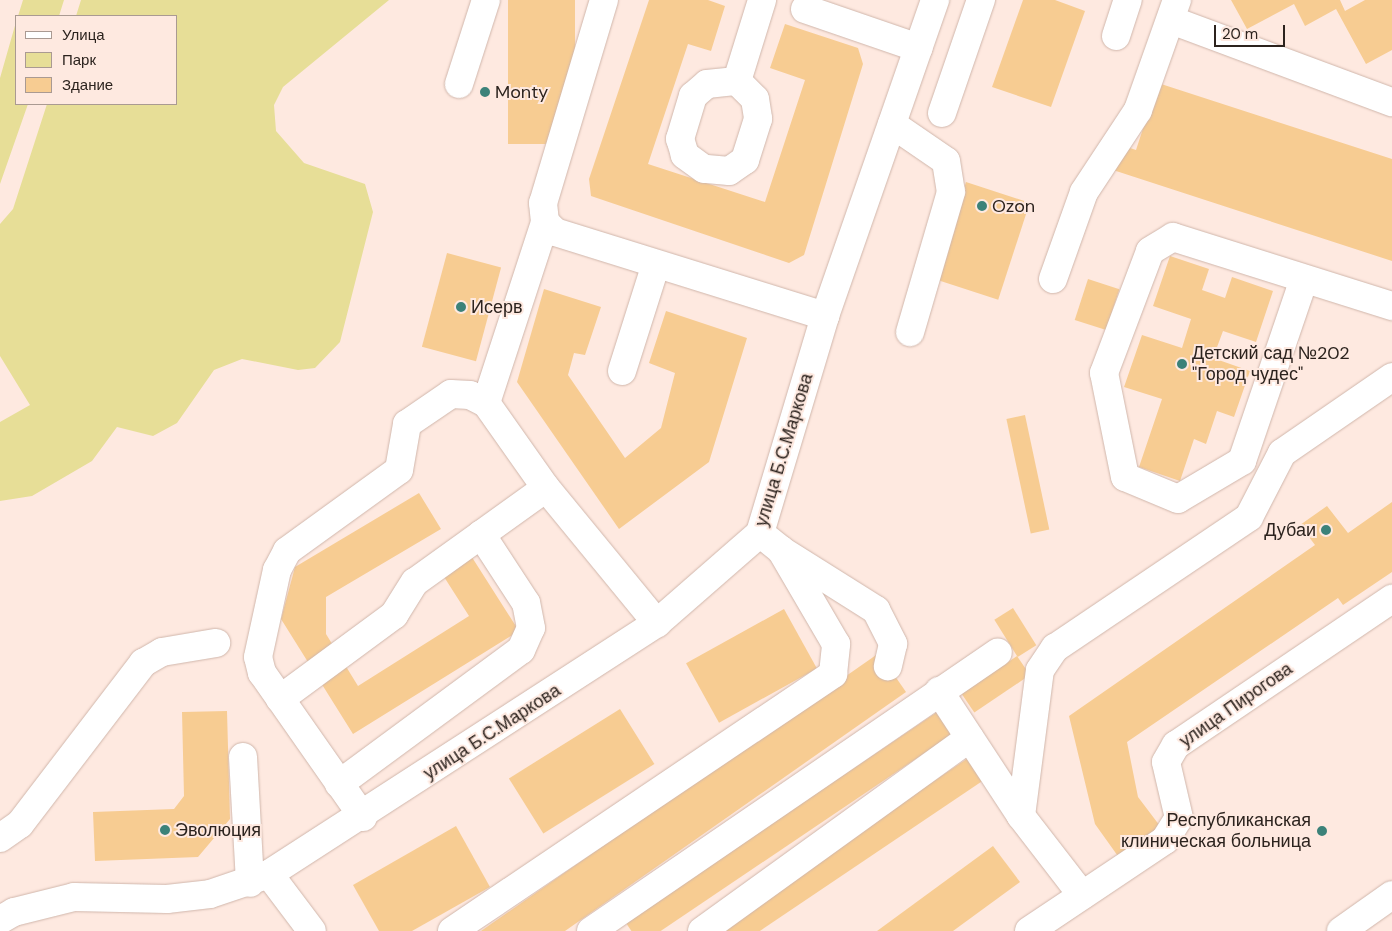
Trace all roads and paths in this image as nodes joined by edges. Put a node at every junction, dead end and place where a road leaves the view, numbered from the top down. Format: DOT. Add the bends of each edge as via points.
graph roads {
  1 [pos="486,0"];
  2 [pos="604,0"];
  3 [pos="762,0"];
  4 [pos="935,0"];
  5 [pos="981,0"];
  6 [pos="1128,0"];
  7 [pos="804,9"];
  8 [pos="1174,10"];
  9 [pos="1116,36"];
  10 [pos="918,48"];
  11 [pos="737,81"];
  12 [pos="459,84"];
  13 [pos="1392,102"];
  14 [pos="942,113"];
  15 [pos="892,124"];
  16 [pos="545,222"];
  17 [pos="656,264"];
  18 [pos="1054,279"];
  19 [pos="1304,279"];
  20 [pos="1392,306"];
  21 [pos="825,316"];
  22 [pos="910,332"];
  23 [pos="622,371"];
  24 [pos="1392,377"];
  25 [pos="486,403"];
  26 [pos="546,488"];
  27 [pos="760,533"];
  28 [pos="481,534"];
  29 [pos="781,550"];
  30 [pos="1392,599"];
  31 [pos="657,623"];
  32 [pos="216,643"];
  33 [pos="998,652"];
  34 [pos="888,666"];
  35 [pos="939,691"];
  36 [pos="280,699"];
  37 [pos="970,738"];
  38 [pos="243,757"];
  39 [pos="339,784"];
  40 [pos="1022,816"];
  41 [pos="363,817"];
  42 [pos="0,838"];
  43 [pos="259,878"];
  44 [pos="1082,894"];
  45 [pos="1392,895"];
  46 [pos="0,920"];
  47 [pos="312,931"];
  48 [pos="452,931"];
  49 [pos="590,931"];
  50 [pos="702,931"];
  51 [pos="1029,931"];
  52 [pos="1341,931"];
  1 -- 12 [label="street"];
  2 -- 16 [label="street" via="543,203"];
  3 -- 11 [label="street"];
  4 -- 10 [label="street, улица Б.С.Маркова"];
  5 -- 14 [label="street"];
  6 -- 9 [label="street"];
  7 -- 10 [label="street"];
  8 -- 13 [label="street"];
  8 -- 18 [label="street" via="1138,110 1084,192"];
  10 -- 15 [label="street, улица Б.С.Маркова"];
  15 -- 21 [label="street, улица Б.С.Маркова"];
  15 -- 22 [label="street" via="946,161 951,192"];
  16 -- 17 [label="street" via="555,232"];
  16 -- 25 [label="street"];
  17 -- 21 [label="street"];
  17 -- 23 [label="street"];
  19 -- 19 [label="street" via="1173,237 1150,251 1104,374 1125,478 1178,499 1242,461"];
  19 -- 20 [label="street"];
  21 -- 27 [label="street, улица Б.С.Маркова"];
  24 -- 40 [label="street" via="1282,453 1249,517 1055,648 1040,670"];
  25 -- 26 [label="street"];
  25 -- 36 [label="street" via="470,395 451,394 408,424 398,470 287,551 276,570 258,657 262,673"];
  26 -- 28 [label="street"];
  26 -- 31 [label="street"];
  27 -- 29 [label="street"];
  27 -- 31 [label="street, улица Б.С.Маркова"];
  28 -- 36 [label="street" via="415,582 394,615"];
  28 -- 39 [label="street" via="526,603 531,628 521,650"];
  29 -- 34 [label="street" via="876,610 893,644"];
  29 -- 48 [label="street" via="836,644 833,674"];
  30 -- 44 [label="street, улица Пирогова" via="1176,745 1166,762 1179,818 1166,840"];
  31 -- 41 [label="street, улица Б.С.Маркова"];
  32 -- 42 [label="street" via="162,652 143,663 20,824"];
  33 -- 35 [label="street"];
  35 -- 37 [label="street"];
  35 -- 49 [label="street"];
  36 -- 39 [label="street"];
  37 -- 40 [label="street"];
  37 -- 50 [label="street"];
  38 -- 43 [label="street"];
  39 -- 41 [label="street"];
  40 -- 44 [label="street"];
  41 -- 43 [label="street, улица Б.С.Маркова"];
  43 -- 46 [label="street" via="167,899 74,897 14,912"];
  43 -- 47 [label="street"];
  44 -- 51 [label="street, улица Пирогова"];
  45 -- 52 [label="street"];
}
